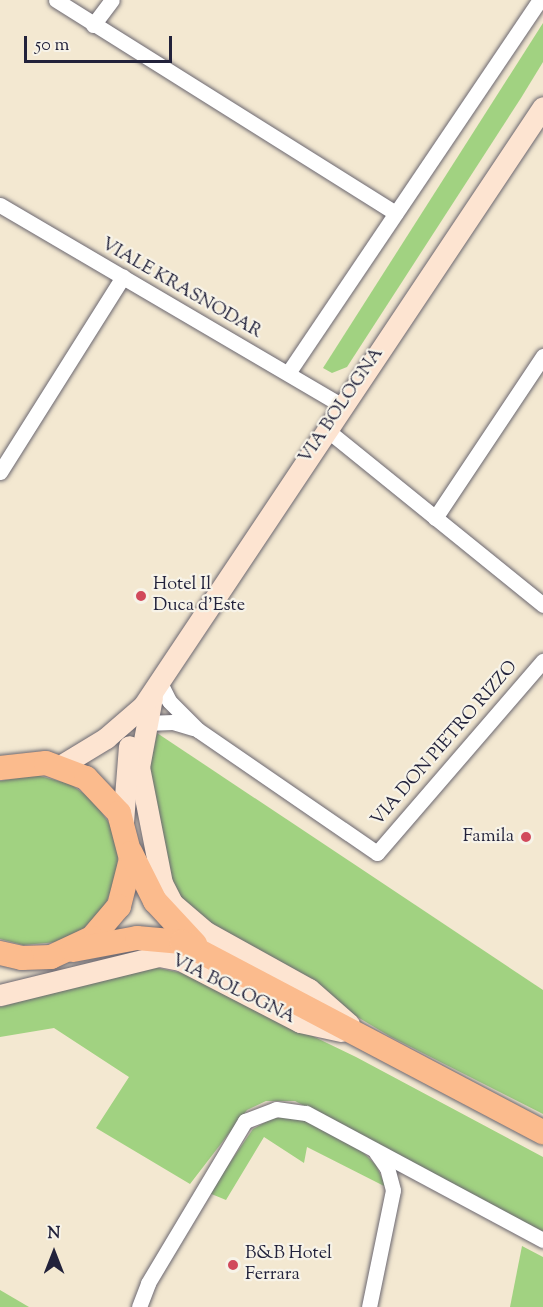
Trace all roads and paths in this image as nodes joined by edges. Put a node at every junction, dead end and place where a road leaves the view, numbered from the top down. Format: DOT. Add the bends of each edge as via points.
graph roads {
  1 [pos="56,0"];
  2 [pos="112,0"];
  3 [pos="540,0"];
  4 [pos="93,25"];
  5 [pos="543,106"];
  6 [pos="0,205"];
  7 [pos="396,213"];
  8 [pos="123,277"];
  9 [pos="543,356"];
  10 [pos="288,374"];
  11 [pos="343,406"];
  12 [pos="327,430"];
  13 [pos="0,471"];
  14 [pos="435,518"];
  15 [pos="543,605"];
  16 [pos="543,661"];
  17 [pos="157,684"];
  18 [pos="144,715"];
  19 [pos="198,730"];
  20 [pos="60,766"];
  21 [pos="0,768"];
  22 [pos="123,822"];
  23 [pos="130,851"];
  24 [pos="73,950"];
  25 [pos="204,951"];
  26 [pos="5,959"];
  27 [pos="0,995"];
  28 [pos="361,1035"];
  29 [pos="543,1132"];
  30 [pos="372,1148"];
  31 [pos="543,1240"];
  32 [pos="139,1307"];
  33 [pos="369,1307"];
  1 -- 4 [label="street"];
  2 -- 4 [label="street"];
  3 -- 7 [label="street"];
  4 -- 7 [label="street"];
  5 -- 11 [label="street, VIA BOLOGNA"];
  6 -- 8 [label="street, VIALE KRASNODAR"];
  7 -- 10 [label="street"];
  8 -- 10 [label="street, VIALE KRASNODAR"];
  8 -- 13 [label="street"];
  9 -- 14 [label="street"];
  10 -- 11 [label="street, VIALE KRASNODAR"];
  11 -- 12 [label="street, VIA BOLOGNA"];
  12 -- 14 [label="street"];
  12 -- 17 [label="street, VIA BOLOGNA"];
  14 -- 15 [label="street"];
  16 -- 19 [label="street, VIA DON PIETRO RIZZO" via="377,853"];
  17 -- 18 [label="street, VIA BOLOGNA"];
  17 -- 19 [label="street"];
  18 -- 19 [label="street"];
  18 -- 20 [label="street"];
  18 -- 22 [label="street" via="128,753"];
  18 -- 28 [label="street" via="141,779 162,883 172,903 206,932 309,989"];
  20 -- 21 [label="main road" via="27,762"];
  20 -- 22 [label="main road" via="102,790"];
  22 -- 23 [label="main road"];
  23 -- 24 [label="main road" via="128,886 116,913 100,932"];
  23 -- 25 [label="main road" via="164,913"];
  24 -- 25 [label="main road" via="154,937"];
  24 -- 26 [label="main road" via="39,958"];
  25 -- 28 [label="main road"];
  27 -- 28 [label="street, VIA BOLOGNA" via="142,957 159,956 180,960 300,1022"];
  28 -- 29 [label="main road"];
  30 -- 31 [label="street"];
  30 -- 32 [label="street" via="296,1110 265,1112 245,1121 198,1197"];
  30 -- 33 [label="street" via="387,1168 393,1190"];
}
